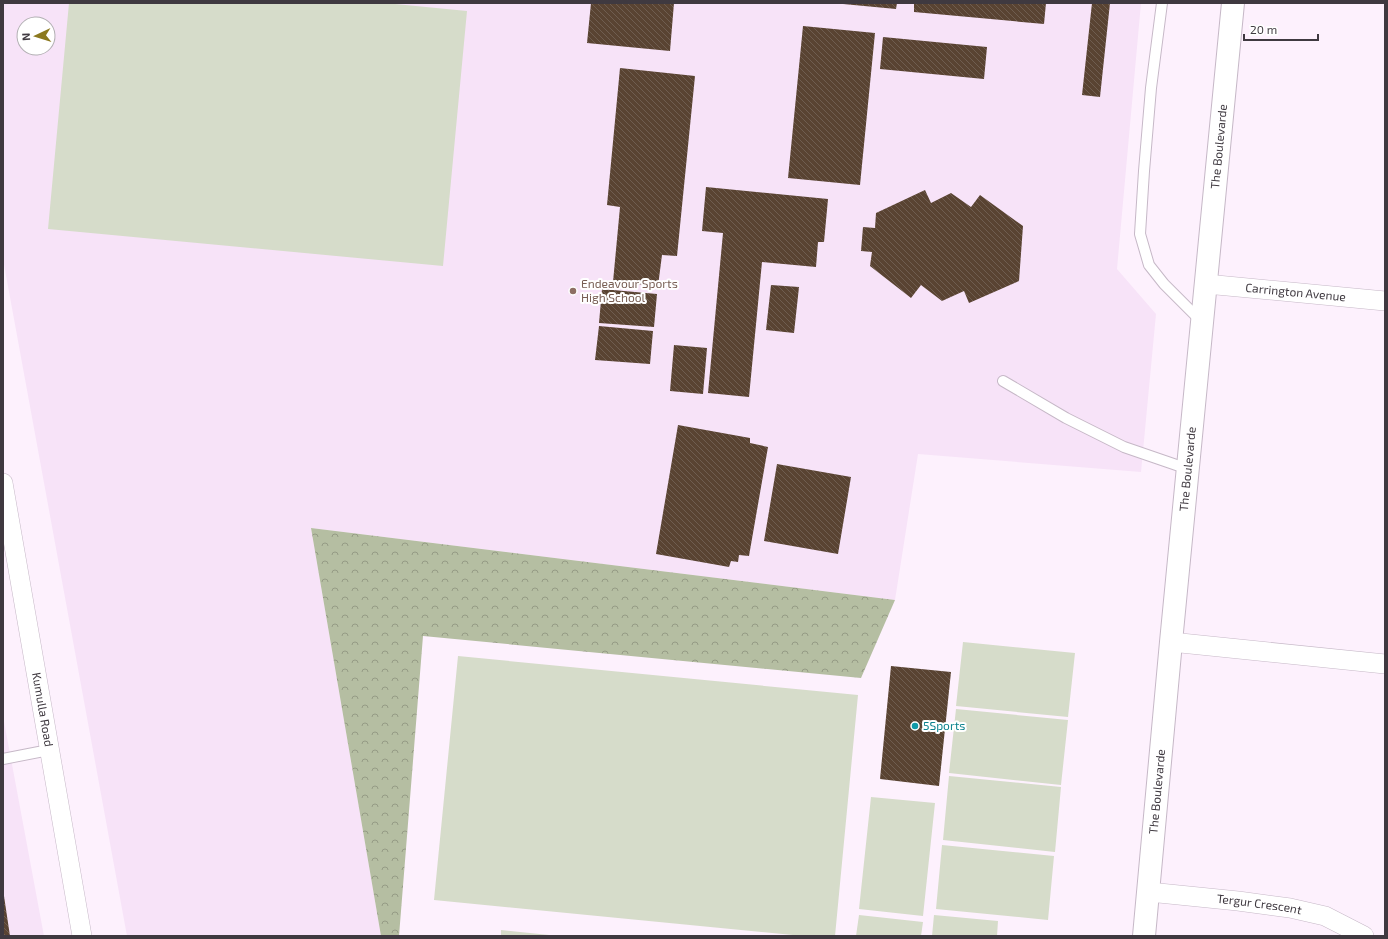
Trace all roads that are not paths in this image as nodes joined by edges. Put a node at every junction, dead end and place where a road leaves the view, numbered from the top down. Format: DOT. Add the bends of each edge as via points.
graph roads {
  1 [pos="1162,3"];
  2 [pos="1233,3"];
  3 [pos="1206,284"];
  4 [pos="1385,301"];
  5 [pos="1202,323"];
  6 [pos="1003,381"];
  7 [pos="1188,469"];
  8 [pos="4,494"];
  9 [pos="1171,642"];
  10 [pos="1385,664"];
  11 [pos="50,750"];
  12 [pos="3,758"];
  13 [pos="1148,892"];
  14 [pos="82,936"];
  15 [pos="1144,936"];
  16 [pos="1364,936"];
  1 -- 5 [label="lane" via="1150,103 1140,234 1149,265"];
  2 -- 3 [label="main road, The Boulevarde"];
  3 -- 4 [label="street, Carrington Avenue"];
  3 -- 5 [label="main road, The Boulevarde"];
  5 -- 7 [label="main road, The Boulevarde"];
  6 -- 7 [label="lane" via="1066,418 1124,447"];
  7 -- 9 [label="main road, The Boulevarde"];
  8 -- 11 [label="street, Kumulla Road"];
  9 -- 10 [label="street"];
  9 -- 13 [label="main road, The Boulevarde"];
  11 -- 12 [label="lane"];
  11 -- 14 [label="street, Kumulla Road"];
  13 -- 15 [label="main road, The Boulevarde"];
  13 -- 16 [label="street, Tergur Crescent" via="1290,908 1325,916"];
}
